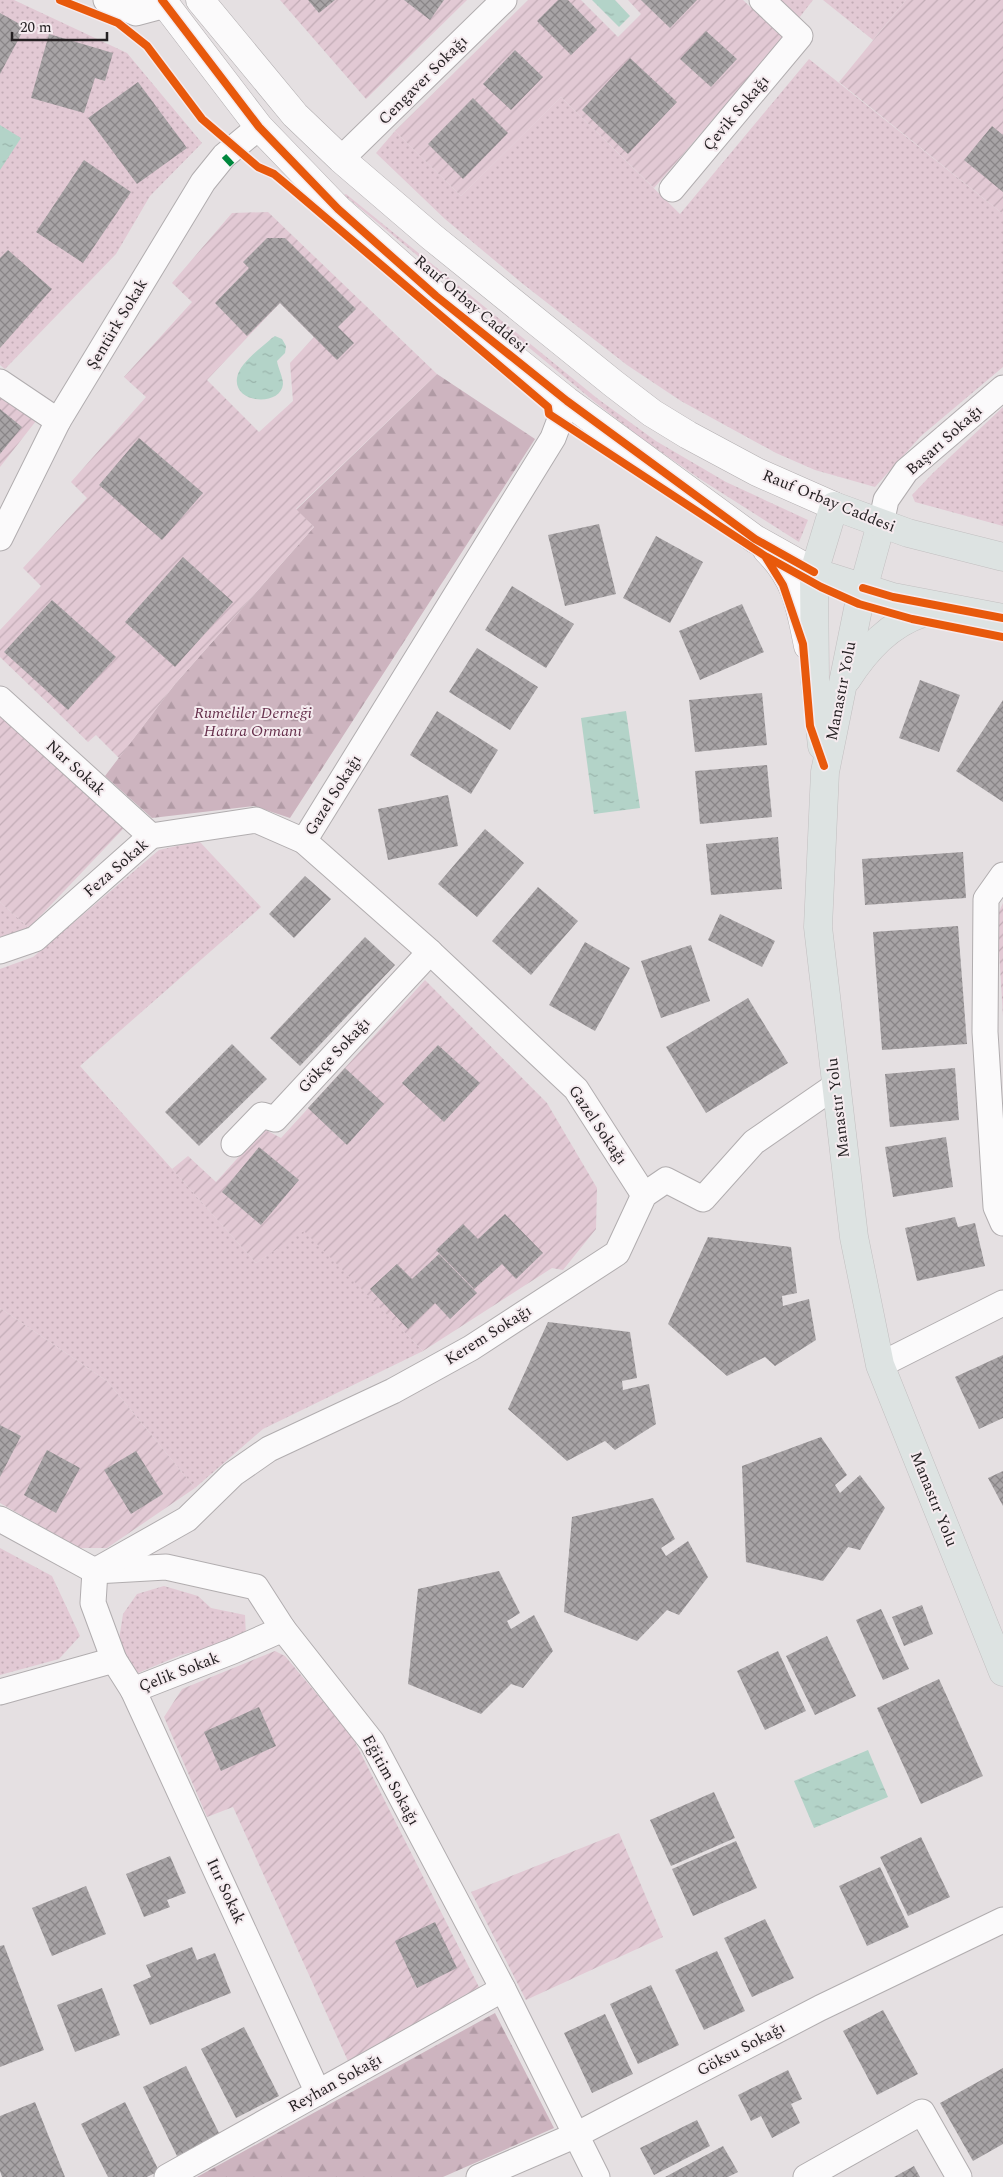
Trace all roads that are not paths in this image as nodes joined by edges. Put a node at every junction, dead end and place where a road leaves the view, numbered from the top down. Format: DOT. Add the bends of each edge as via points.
graph roads {
  1 [pos="106,0"];
  2 [pos="200,0"];
  3 [pos="504,0"];
  4 [pos="762,0"];
  5 [pos="164,3"];
  6 [pos="259,127"];
  7 [pos="341,159"];
  8 [pos="672,189"];
  9 [pos="0,382"];
  10 [pos="1003,388"];
  11 [pos="568,401"];
  12 [pos="58,421"];
  13 [pos="834,506"];
  14 [pos="881,524"];
  15 [pos="0,538"];
  16 [pos="756,539"];
  17 [pos="1003,557"];
  18 [pos="814,572"];
  19 [pos="863,588"];
  20 [pos="958,609"];
  21 [pos="1003,618"];
  22 [pos="815,681"];
  23 [pos="843,685"];
  24 [pos="0,699"];
  25 [pos="825,772"];
  26 [pos="151,836"];
  27 [pos="304,841"];
  28 [pos="1003,875"];
  29 [pos="0,951"];
  30 [pos="430,952"];
  31 [pos="836,1086"];
  32 [pos="234,1144"];
  33 [pos="644,1195"];
  34 [pos="1003,1223"];
  35 [pos="1003,1303"];
  36 [pos="880,1365"];
  37 [pos="0,1519"];
  38 [pos="96,1571"];
  39 [pos="283,1629"];
  40 [pos="114,1660"];
  41 [pos="1003,1672"];
  42 [pos="133,1690"];
  43 [pos="0,1692"];
  44 [pos="1003,1920"];
  45 [pos="503,1989"];
  46 [pos="318,2092"];
  47 [pos="576,2135"];
  48 [pos="167,2177"];
  49 [pos="479,2177"];
  50 [pos="597,2177"];
  51 [pos="806,2177"];
  52 [pos="959,2177"];
  1 -- 5 [label="street" via="136,12"];
  2 -- 7 [label="street, Rauf Orbay Caddesi" via="295,115"];
  3 -- 7 [label="street, Cengaver Sokağı"];
  4 -- 8 [label="street, Çevik Sokağı" via="800,36"];
  5 -- 6 [label="street, Rauf Orbay Caddesi"];
  6 -- 11 [label="street, Rauf Orbay Caddesi" via="338,209 436,296"];
  6 -- 12 [label="street, Şentürk Sokak" via="224,156 203,182"];
  7 -- 13 [label="street, Rauf Orbay Caddesi" via="432,237 652,413 757,472"];
  9 -- 12 [label="street"];
  10 -- 14 [label="street, Başarı Sokağı" via="906,471 886,500"];
  11 -- 16 [label="street, Rauf Orbay Caddesi"];
  11 -- 27 [label="street, Gazel Sokağı" via="553,438"];
  12 -- 15 [label="street, Şentürk Sokak"];
  13 -- 14 [label="main road, Rauf Orbay Caddesi"];
  13 -- 18 [label="main road"];
  14 -- 17 [label="main road, Rauf Orbay Caddesi"];
  14 -- 19 [label="main road, Manastır Yolu"];
  16 -- 18 [label="street, Rauf Orbay Caddesi"];
  16 -- 22 [label="street" via="783,566 798,597"];
  18 -- 19 [label="main road, Rauf Orbay Caddesi"];
  18 -- 22 [label="main road"];
  19 -- 20 [label="main road, Rauf Orbay Caddesi"];
  19 -- 23 [label="main road, Manastır Yolu"];
  20 -- 21 [label="main road, Rauf Orbay Caddesi"];
  20 -- 23 [label="main road" via="924,613 892,628 857,663"];
  22 -- 25 [label="main road"];
  23 -- 25 [label="main road, Manastır Yolu"];
  24 -- 26 [label="street, Nar Sokak"];
  25 -- 31 [label="main road, Manastır Yolu" via="818,927"];
  26 -- 27 [label="street, Feza Sokak" via="256,820"];
  26 -- 29 [label="street, Feza Sokak" via="35,939"];
  27 -- 30 [label="street, Gazel Sokağı"];
  28 -- 34 [label="street" via="986,899 985,1032 996,1207"];
  30 -- 32 [label="street, Gökçe Sokağı" via="275,1119 262,1115"];
  30 -- 33 [label="street, Gazel Sokağı" via="576,1089"];
  31 -- 33 [label="street" via="754,1142 704,1199 666,1180"];
  31 -- 36 [label="main road, Manastır Yolu" via="854,1237"];
  33 -- 38 [label="street, Kerem Sokağı" via="617,1253 471,1348 393,1391 270,1448 233,1474 187,1519"];
  35 -- 36 [label="street"];
  36 -- 41 [label="main road, Manastır Yolu"];
  37 -- 38 [label="street"];
  38 -- 39 [label="street, Eğitim Sokağı" via="166,1567 256,1587"];
  38 -- 40 [label="street, Çelik Sokak" via="93,1603"];
  39 -- 42 [label="street, Çelik Sokak"];
  39 -- 45 [label="street, Eğitim Sokağı" via="372,1742"];
  40 -- 42 [label="street, Çelik Sokak"];
  40 -- 43 [label="street"];
  42 -- 46 [label="street, Itır Sokak"];
  44 -- 47 [label="street, Göksu Sokağı" via="820,2008"];
  45 -- 46 [label="street, Reyhan Sokağı"];
  45 -- 47 [label="street, Eğitim Sokağı"];
  46 -- 48 [label="street, Reyhan Sokağı"];
  47 -- 49 [label="street, Göksu Sokağı"];
  47 -- 50 [label="street, Eğitim Sokağı"];
  51 -- 52 [label="street" via="922,2112"];
}
